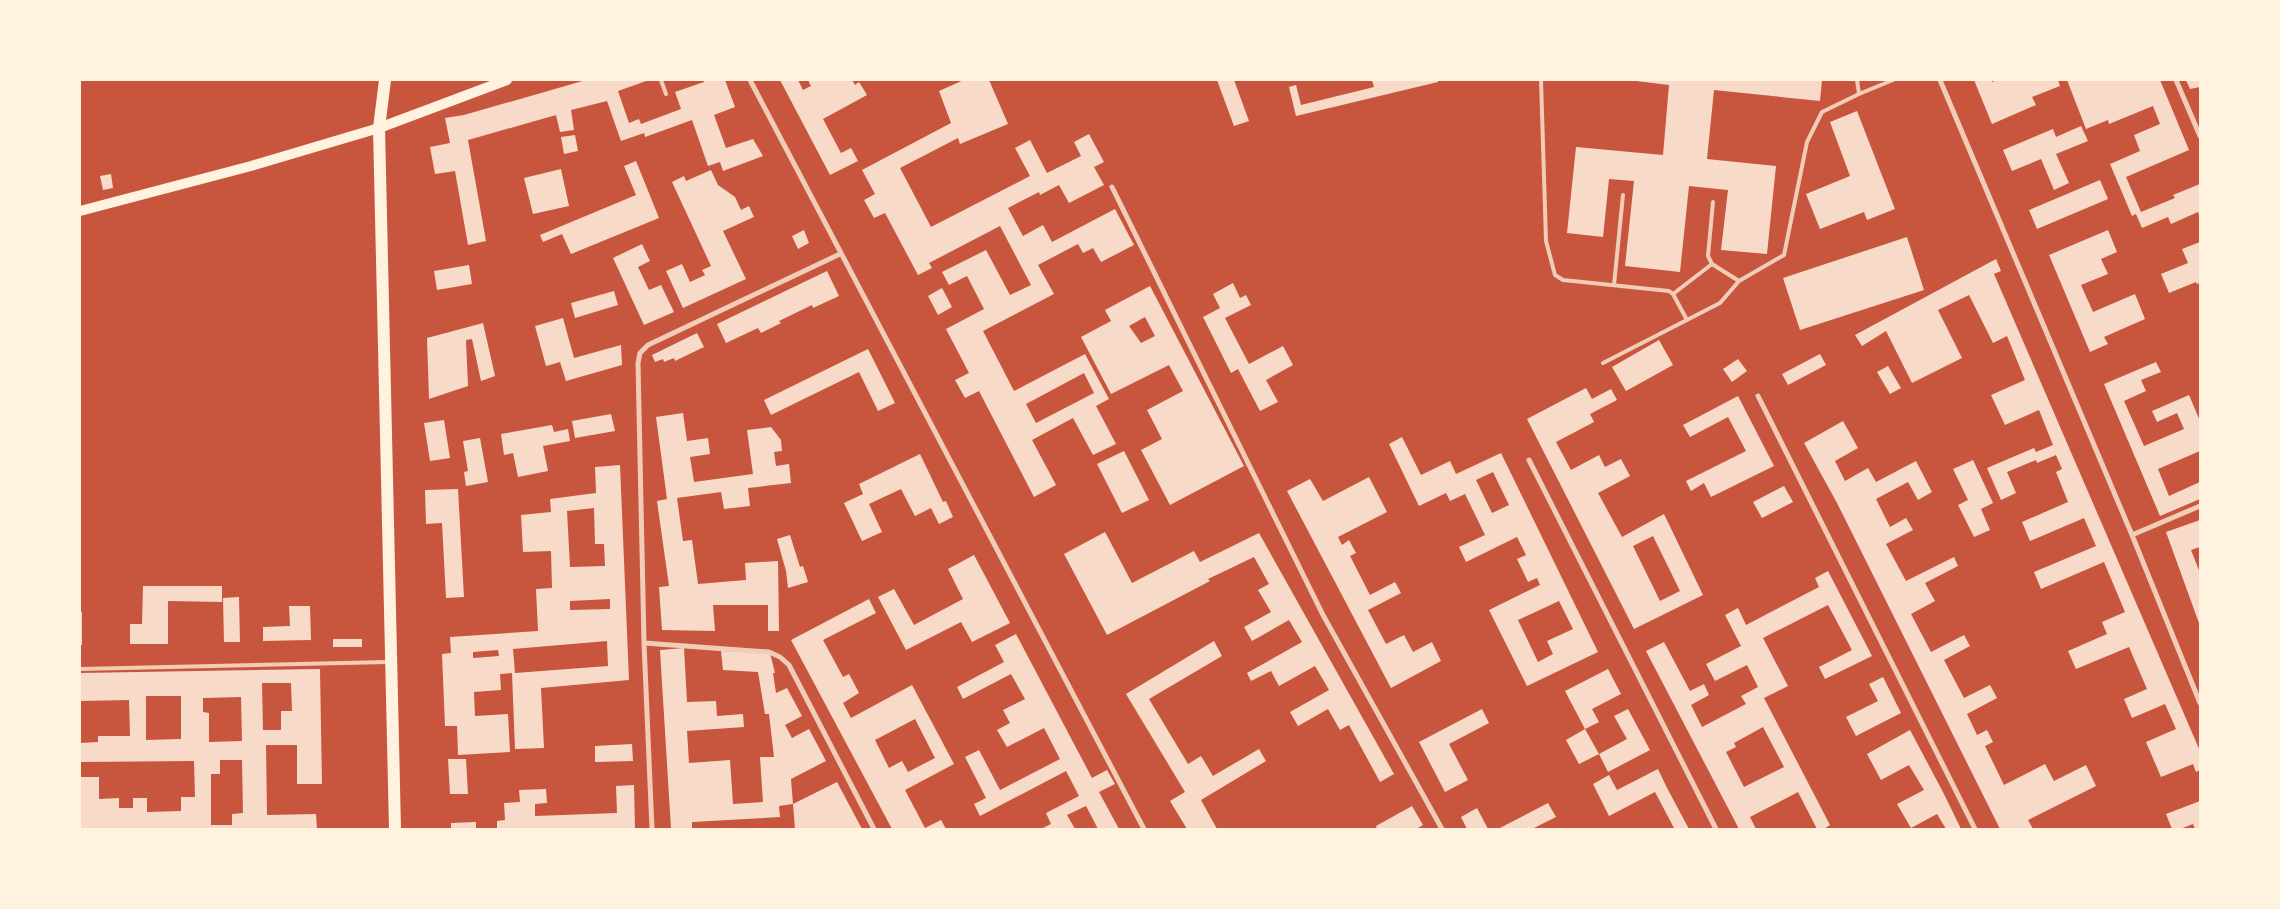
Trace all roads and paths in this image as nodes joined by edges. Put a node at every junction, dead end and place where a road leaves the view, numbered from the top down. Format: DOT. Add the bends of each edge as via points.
graph roads {
  1 [pos="385,80"];
  2 [pos="508,80"];
  3 [pos="661,80"];
  4 [pos="750,80"];
  5 [pos="1542,80"];
  6 [pos="1857,80"];
  7 [pos="1893,80"];
  8 [pos="1940,80"];
  9 [pos="2176,80"];
  10 [pos="666,94"];
  11 [pos="1859,94"];
  12 [pos="379,128"];
  13 [pos="2200,136"];
  14 [pos="1112,187"];
  15 [pos="1623,195"];
  16 [pos="1713,202"];
  17 [pos="80,211"];
  18 [pos="840,254"];
  19 [pos="1712,264"];
  20 [pos="1740,281"];
  21 [pos="1614,286"];
  22 [pos="1673,294"];
  23 [pos="1687,320"];
  24 [pos="1603,364"];
  25 [pos="1758,396"];
  26 [pos="1529,460"];
  27 [pos="2200,506"];
  28 [pos="2132,534"];
  29 [pos="644,643"];
  30 [pos="392,662"];
  31 [pos="80,669"];
  32 [pos="2200,703"];
  33 [pos="395,829"];
  34 [pos="652,829"];
  35 [pos="874,829"];
  36 [pos="1144,829"];
  37 [pos="1442,829"];
  38 [pos="1716,829"];
  39 [pos="1975,829"];
  1 -- 12 [label="main road"];
  2 -- 12 [label="main road"];
  3 -- 10 [label="lane"];
  4 -- 18 [label="street"];
  5 -- 21 [label="lane" via="1546,240 1555,275 1563,280"];
  6 -- 11 [label="lane"];
  7 -- 11 [label="lane"];
  8 -- 28 [label="street"];
  9 -- 13 [label="street"];
  11 -- 20 [label="lane" via="1822,112 1807,142 1785,253"];
  12 -- 17 [label="main road"];
  12 -- 30 [label="main road"];
  14 -- 37 [label="street" via="1323,615"];
  15 -- 21 [label="lane"];
  16 -- 19 [label="lane" via="1708,256"];
  18 -- 29 [label="street" via="648,345 640,353"];
  18 -- 36 [label="street"];
  19 -- 20 [label="lane"];
  19 -- 22 [label="lane"];
  20 -- 23 [label="lane" via="1720,303"];
  21 -- 22 [label="lane"];
  22 -- 23 [label="lane"];
  23 -- 24 [label="lane"];
  25 -- 39 [label="street"];
  26 -- 38 [label="street"];
  27 -- 28 [label="street"];
  28 -- 32 [label="street"];
  29 -- 34 [label="street"];
  29 -- 35 [label="street" via="769,652 780,657 788,665"];
  30 -- 31 [label="lane"];
  30 -- 33 [label="main road"];
}
